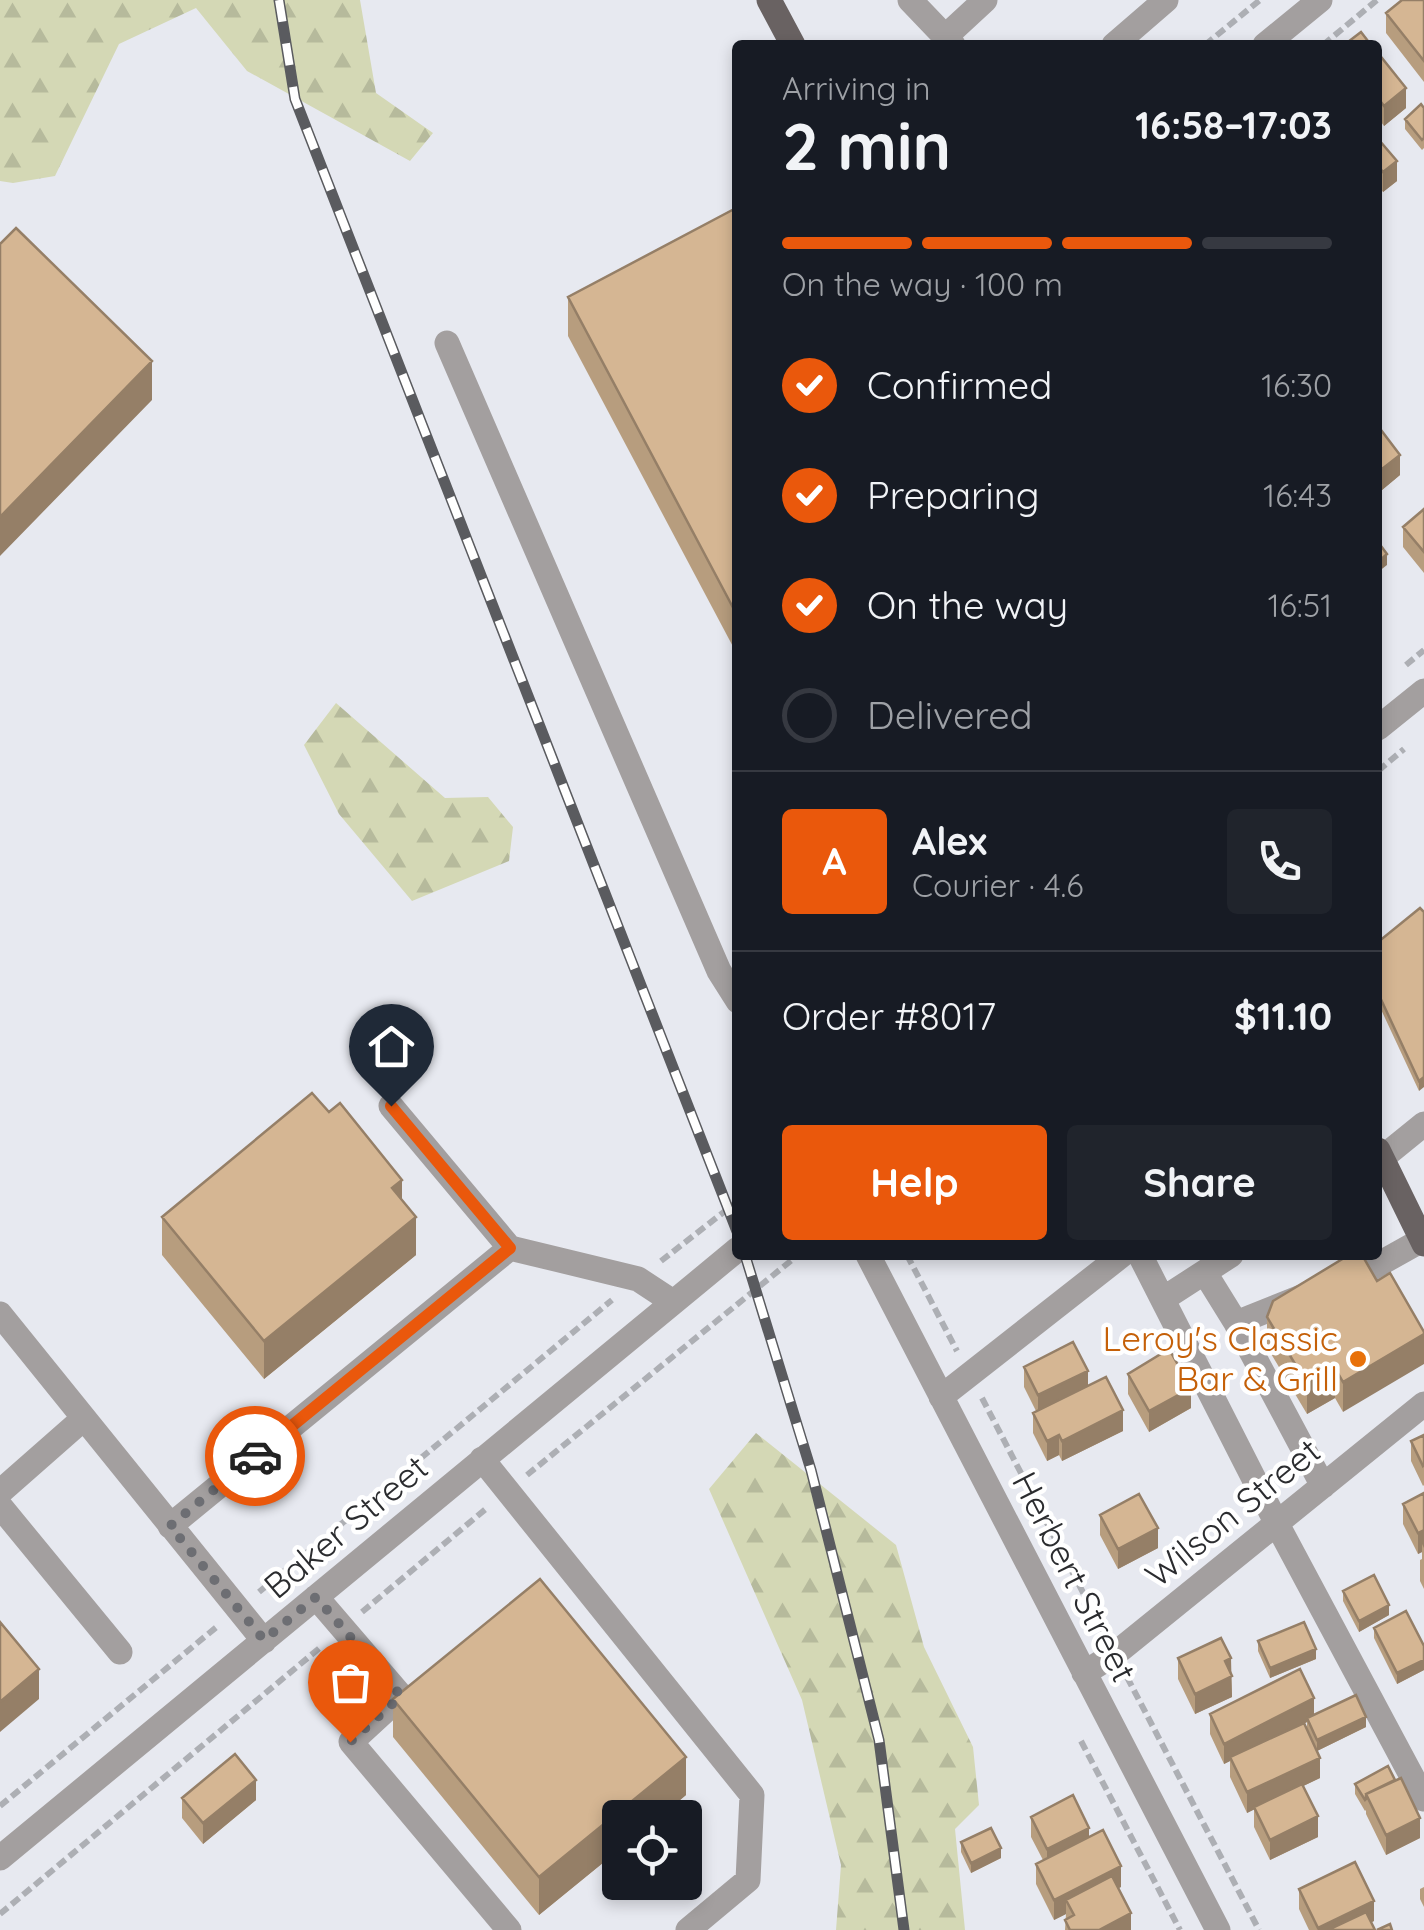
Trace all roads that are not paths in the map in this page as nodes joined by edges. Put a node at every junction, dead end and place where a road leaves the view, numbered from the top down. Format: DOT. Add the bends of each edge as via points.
graph roads {
  1 [pos="769,0"];
  2 [pos="910,0"];
  3 [pos="985,0"];
  4 [pos="1166,0"];
  5 [pos="1320,0"];
  6 [pos="790,40"];
  7 [pos="948,40"];
  8 [pos="950,40"];
  9 [pos="1120,40"];
  10 [pos="1271,40"];
  11 [pos="447,342"];
  12 [pos="1424,691"];
  13 [pos="1382,725"];
  14 [pos="732,988"];
  15 [pos="391,1106"];
  16 [pos="1424,1124"];
  17 [pos="1382,1151"];
  18 [pos="1382,1157"];
  19 [pos="1416,1204"];
  20 [pos="1423,1242"];
  21 [pos="510,1248"];
  22 [pos="732,1254"];
  23 [pos="871,1260"];
  24 [pos="1116,1260"];
  25 [pos="1143,1260"];
  26 [pos="1224,1260"];
  27 [pos="1205,1274"];
  28 [pos="1163,1299"];
  29 [pos="673,1302"];
  30 [pos="0,1314"];
  31 [pos="1236,1323"];
  32 [pos="942,1397"];
  33 [pos="1424,1404"];
  34 [pos="84,1420"];
  35 [pos="482,1459"];
  36 [pos="1323,1486"];
  37 [pos="0,1492"];
  38 [pos="0,1506"];
  39 [pos="1276,1524"];
  40 [pos="170,1526"];
  41 [pos="316,1597"];
  42 [pos="264,1640"];
  43 [pos="120,1652"];
  44 [pos="1084,1673"];
  45 [pos="1424,1799"];
  46 [pos="0,1858"];
  47 [pos="509,1930"];
  48 [pos="688,1930"];
  49 [pos="1218,1930"];
  1 -- 6 [label="main road"];
  2 -- 7 [label="street"];
  3 -- 8 [label="street"];
  4 -- 9 [label="street"];
  5 -- 10 [label="street"];
  11 -- 14 [label="street" via="666,852"];
  12 -- 13 [label="street"];
  15 -- 21 [label="street"];
  16 -- 17 [label="street"];
  18 -- 19 [label="main road"];
  19 -- 20 [label="main road"];
  20 -- 31 [label="street"];
  21 -- 29 [label="street" via="638,1279"];
  21 -- 40 [label="street"];
  22 -- 29 [label="street, Baker Street"];
  23 -- 32 [label="street, Herbert Street"];
  24 -- 32 [label="street"];
  25 -- 28 [label="street"];
  26 -- 27 [label="street"];
  27 -- 28 [label="street"];
  27 -- 31 [label="street"];
  28 -- 39 [label="street"];
  29 -- 35 [label="street, Baker Street"];
  30 -- 34 [label="street"];
  31 -- 36 [label="street"];
  32 -- 44 [label="street, Herbert Street"];
  33 -- 36 [label="street, Wilson Street"];
  34 -- 37 [label="street"];
  34 -- 40 [label="street"];
  35 -- 41 [label="street, Baker Street"];
  35 -- 48 [label="street" via="752,1795 748,1880"];
  36 -- 39 [label="street, Wilson Street"];
  38 -- 43 [label="street"];
  39 -- 44 [label="street, Wilson Street"];
  39 -- 45 [label="street"];
  40 -- 42 [label="street"];
  41 -- 42 [label="street, Baker Street"];
  41 -- 47 [label="street" via="401,1696 350,1742"];
  42 -- 46 [label="street, Baker Street"];
  44 -- 49 [label="street, Herbert Street"];
}
